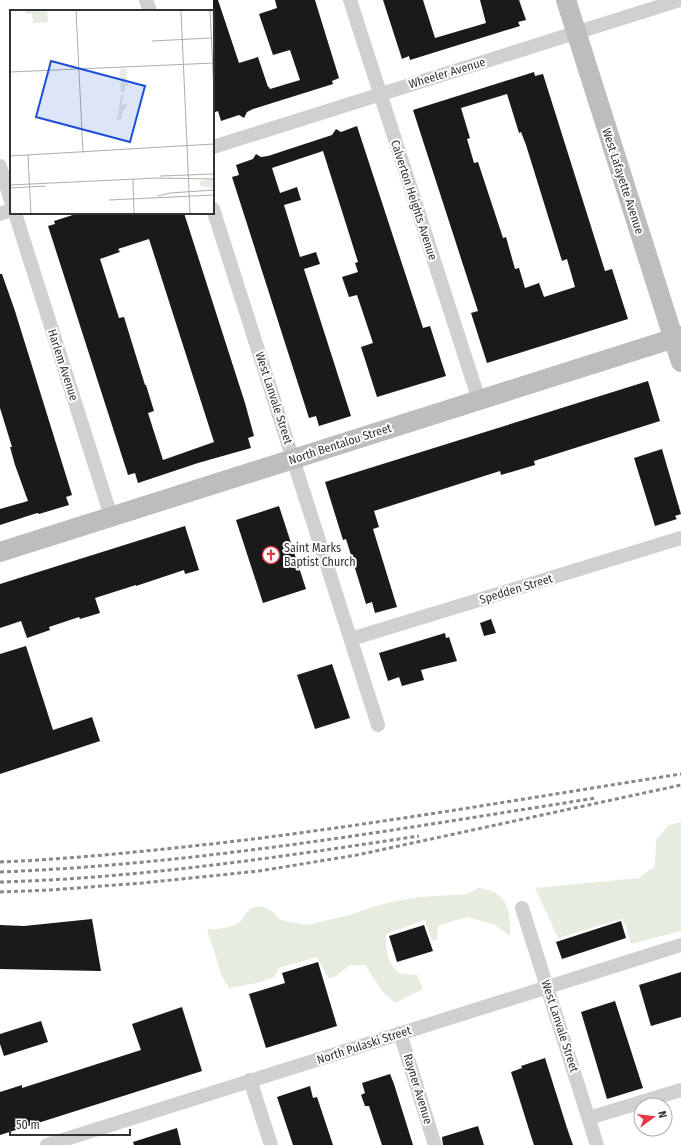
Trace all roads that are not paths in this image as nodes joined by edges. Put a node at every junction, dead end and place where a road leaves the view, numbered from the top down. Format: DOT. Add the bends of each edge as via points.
graph roads {
  1 [pos="146,0"];
  2 [pos="350,0"];
  3 [pos="566,0"];
  4 [pos="680,0"];
  5 [pos="150,10"];
  6 [pos="576,33"];
  7 [pos="380,94"];
  8 [pos="214,147"];
  9 [pos="0,166"];
  10 [pos="10,198"];
  11 [pos="10,210"];
  12 [pos="214,212"];
  13 [pos="0,214"];
  14 [pos="15,214"];
  15 [pos="677,337"];
  16 [pos="681,362"];
  17 [pos="479,400"];
  18 [pos="293,459"];
  19 [pos="112,516"];
  20 [pos="681,538"];
  21 [pos="0,552"];
  22 [pos="350,639"];
  23 [pos="378,725"];
  24 [pos="522,908"];
  25 [pos="681,945"];
  26 [pos="547,987"];
  27 [pos="400,1033"];
  28 [pos="250,1080"];
  29 [pos="681,1090"];
  30 [pos="589,1118"];
  31 [pos="47,1145"];
  32 [pos="271,1145"];
  33 [pos="435,1145"];
  34 [pos="597,1145"];
  1 -- 5 [label="street"];
  2 -- 7 [label="street, Calverton Heights Avenue"];
  3 -- 6 [label="street, West Lafayette Avenue"];
  4 -- 6 [label="street, Wheeler Avenue"];
  6 -- 7 [label="street, Wheeler Avenue"];
  6 -- 15 [label="street, West Lafayette Avenue"];
  7 -- 8 [label="street, Wheeler Avenue"];
  7 -- 17 [label="street, Calverton Heights Avenue"];
  9 -- 10 [label="street"];
  11 -- 13 [label="street"];
  12 -- 18 [label="street, West Lanvale Street"];
  14 -- 19 [label="street, Harlem Avenue"];
  15 -- 16 [label="street, West Lafayette Avenue"];
  15 -- 17 [label="street, North Bentalou Street"];
  17 -- 18 [label="street, North Bentalou Street"];
  18 -- 19 [label="street, North Bentalou Street"];
  18 -- 22 [label="street, West Lanvale Street"];
  19 -- 21 [label="street, North Bentalou Street"];
  20 -- 22 [label="street, Spedden Street"];
  22 -- 23 [label="street, West Lanvale Street"];
  24 -- 26 [label="street, West Lanvale Street"];
  25 -- 26 [label="street, North Pulaski Street"];
  26 -- 27 [label="street, North Pulaski Street"];
  26 -- 30 [label="street, West Lanvale Street"];
  27 -- 28 [label="street, North Pulaski Street"];
  27 -- 33 [label="street, Rayner Avenue"];
  28 -- 31 [label="street, North Pulaski Street"];
  28 -- 32 [label="street"];
  29 -- 30 [label="street"];
  30 -- 34 [label="street, West Lanvale Street"];
}
